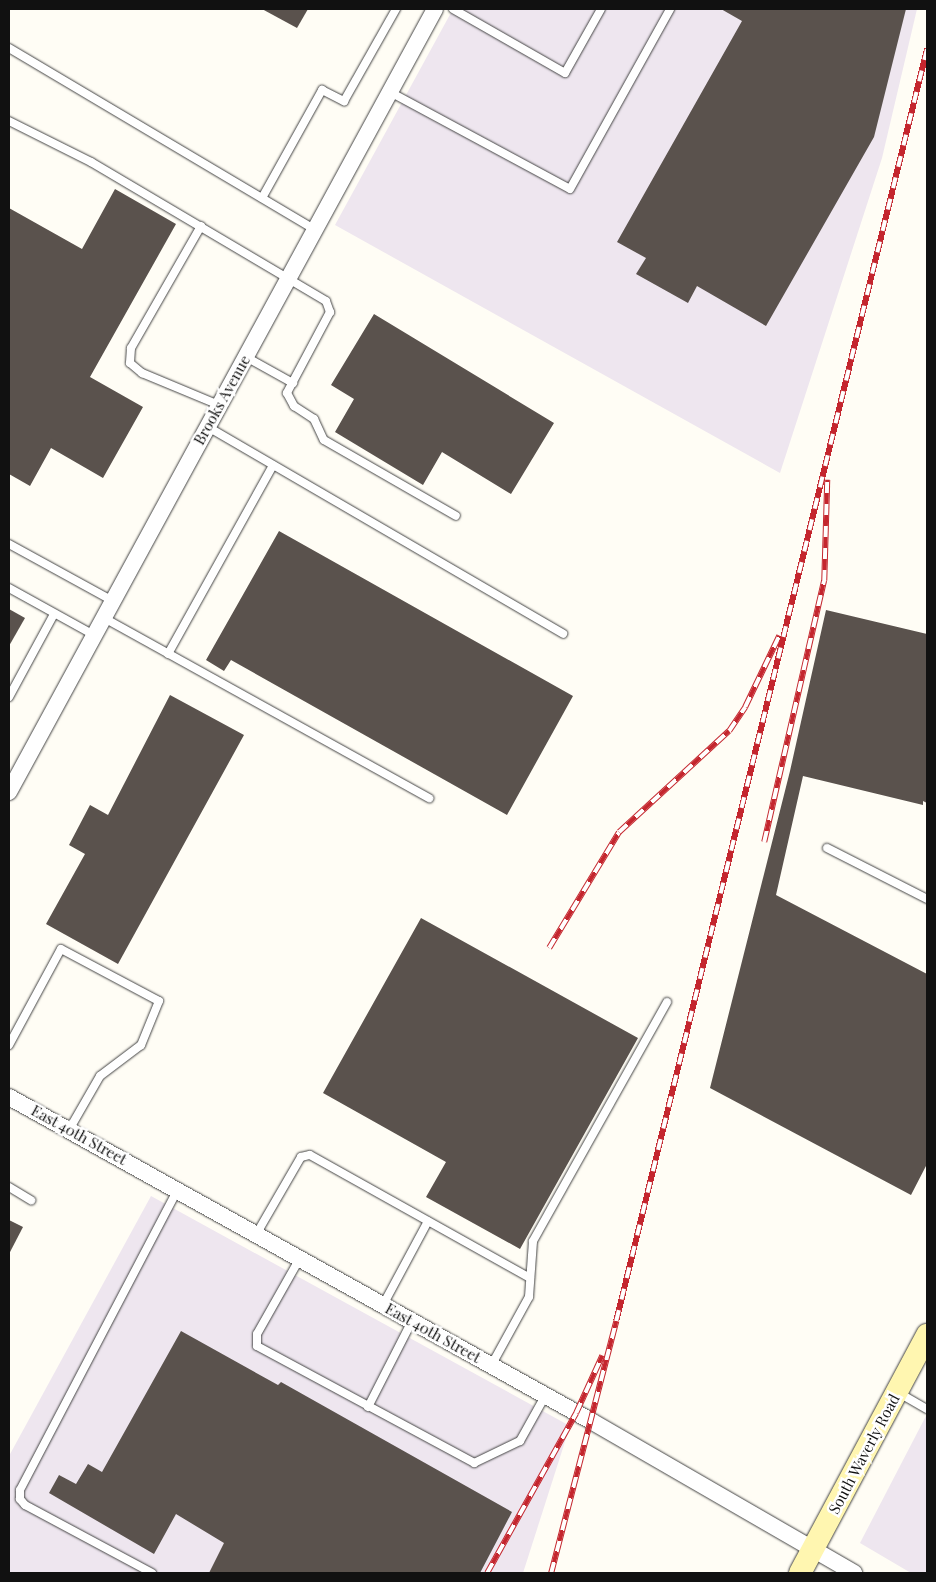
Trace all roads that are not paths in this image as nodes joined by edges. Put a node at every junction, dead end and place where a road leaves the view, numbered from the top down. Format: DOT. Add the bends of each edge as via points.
graph roads {
  1 [pos="396,9"];
  2 [pos="435,9"];
  3 [pos="453,9"];
  4 [pos="601,9"];
  5 [pos="670,9"];
  6 [pos="9,48"];
  7 [pos="390,92"];
  8 [pos="9,120"];
  9 [pos="262,198"];
  10 [pos="201,226"];
  11 [pos="315,230"];
  12 [pos="289,277"];
  13 [pos="246,357"];
  14 [pos="292,383"];
  15 [pos="220,405"];
  16 [pos="208,427"];
  17 [pos="273,465"];
  18 [pos="456,516"];
  19 [pos="9,544"];
  20 [pos="9,588"];
  21 [pos="113,601"];
  22 [pos="54,614"];
  23 [pos="104,618"];
  24 [pos="563,634"];
  25 [pos="94,635"];
  26 [pos="168,654"];
  27 [pos="9,698"];
  28 [pos="9,792"];
  29 [pos="429,798"];
  30 [pos="827,848"];
  31 [pos="927,898"];
  32 [pos="667,1002"];
  33 [pos="9,1045"];
  34 [pos="9,1097"];
  35 [pos="69,1130"];
  36 [pos="9,1187"];
  37 [pos="178,1189"];
  38 [pos="31,1200"];
  39 [pos="428,1221"];
  40 [pos="257,1233"];
  41 [pos="300,1258"];
  42 [pos="530,1278"];
  43 [pos="383,1304"];
  44 [pos="412,1321"];
  45 [pos="927,1335"];
  46 [pos="491,1366"];
  47 [pos="897,1392"];
  48 [pos="546,1396"];
  49 [pos="368,1407"];
  50 [pos="927,1409"];
  51 [pos="813,1549"];
  52 [pos="152,1573"];
  53 [pos="800,1573"];
  54 [pos="854,1573"];
  1 -- 9 [label="lane" via="344,101 322,90"];
  2 -- 7 [label="street, Brooks Avenue"];
  3 -- 4 [label="lane" via="565,73"];
  5 -- 7 [label="lane" via="570,190"];
  6 -- 9 [label="lane"];
  7 -- 11 [label="street, Brooks Avenue"];
  8 -- 10 [label="lane"];
  9 -- 11 [label="lane"];
  10 -- 12 [label="lane"];
  10 -- 15 [label="lane" via="131,348 130,362 142,373"];
  11 -- 12 [label="street, Brooks Avenue"];
  12 -- 13 [label="street, Brooks Avenue"];
  12 -- 14 [label="lane" via="326,301 330,312"];
  13 -- 14 [label="lane"];
  13 -- 15 [label="street, Brooks Avenue"];
  14 -- 18 [label="lane" via="287,393 294,406 314,419 324,440"];
  15 -- 16 [label="street, Brooks Avenue"];
  16 -- 17 [label="lane"];
  16 -- 21 [label="street, Brooks Avenue"];
  17 -- 24 [label="lane"];
  17 -- 26 [label="lane"];
  19 -- 21 [label="lane"];
  20 -- 22 [label="lane"];
  21 -- 23 [label="street, Brooks Avenue"];
  22 -- 25 [label="lane"];
  22 -- 27 [label="lane"];
  23 -- 25 [label="street, Brooks Avenue"];
  23 -- 26 [label="lane"];
  25 -- 28 [label="street, Brooks Avenue"];
  26 -- 29 [label="lane"];
  30 -- 31 [label="lane"];
  32 -- 42 [label="lane" via="533,1241"];
  33 -- 35 [label="lane" via="62,949 159,1001 141,1045 100,1076"];
  34 -- 35 [label="street, East 40th Street"];
  35 -- 37 [label="street, East 40th Street"];
  36 -- 38 [label="lane"];
  37 -- 40 [label="street, East 40th Street"];
  37 -- 52 [label="lane" via="20,1490 20,1498 26,1505"];
  39 -- 40 [label="lane" via="306,1154 301,1157"];
  39 -- 42 [label="lane"];
  39 -- 43 [label="lane"];
  40 -- 41 [label="street, East 40th Street"];
  41 -- 43 [label="street, East 40th Street"];
  41 -- 49 [label="lane" via="257,1334 257,1346"];
  42 -- 46 [label="lane" via="529,1297"];
  43 -- 44 [label="street, East 40th Street"];
  44 -- 46 [label="street, East 40th Street"];
  44 -- 49 [label="lane"];
  45 -- 47 [label="main road, South Waverly Road"];
  46 -- 48 [label="street, East 40th Street"];
  47 -- 50 [label="lane"];
  47 -- 51 [label="main road, South Waverly Road"];
  48 -- 49 [label="lane" via="520,1441 474,1463"];
  48 -- 51 [label="street, East 40th Street"];
  51 -- 53 [label="main road, South Waverly Road"];
  51 -- 54 [label="street, East 40th Street"];
}
